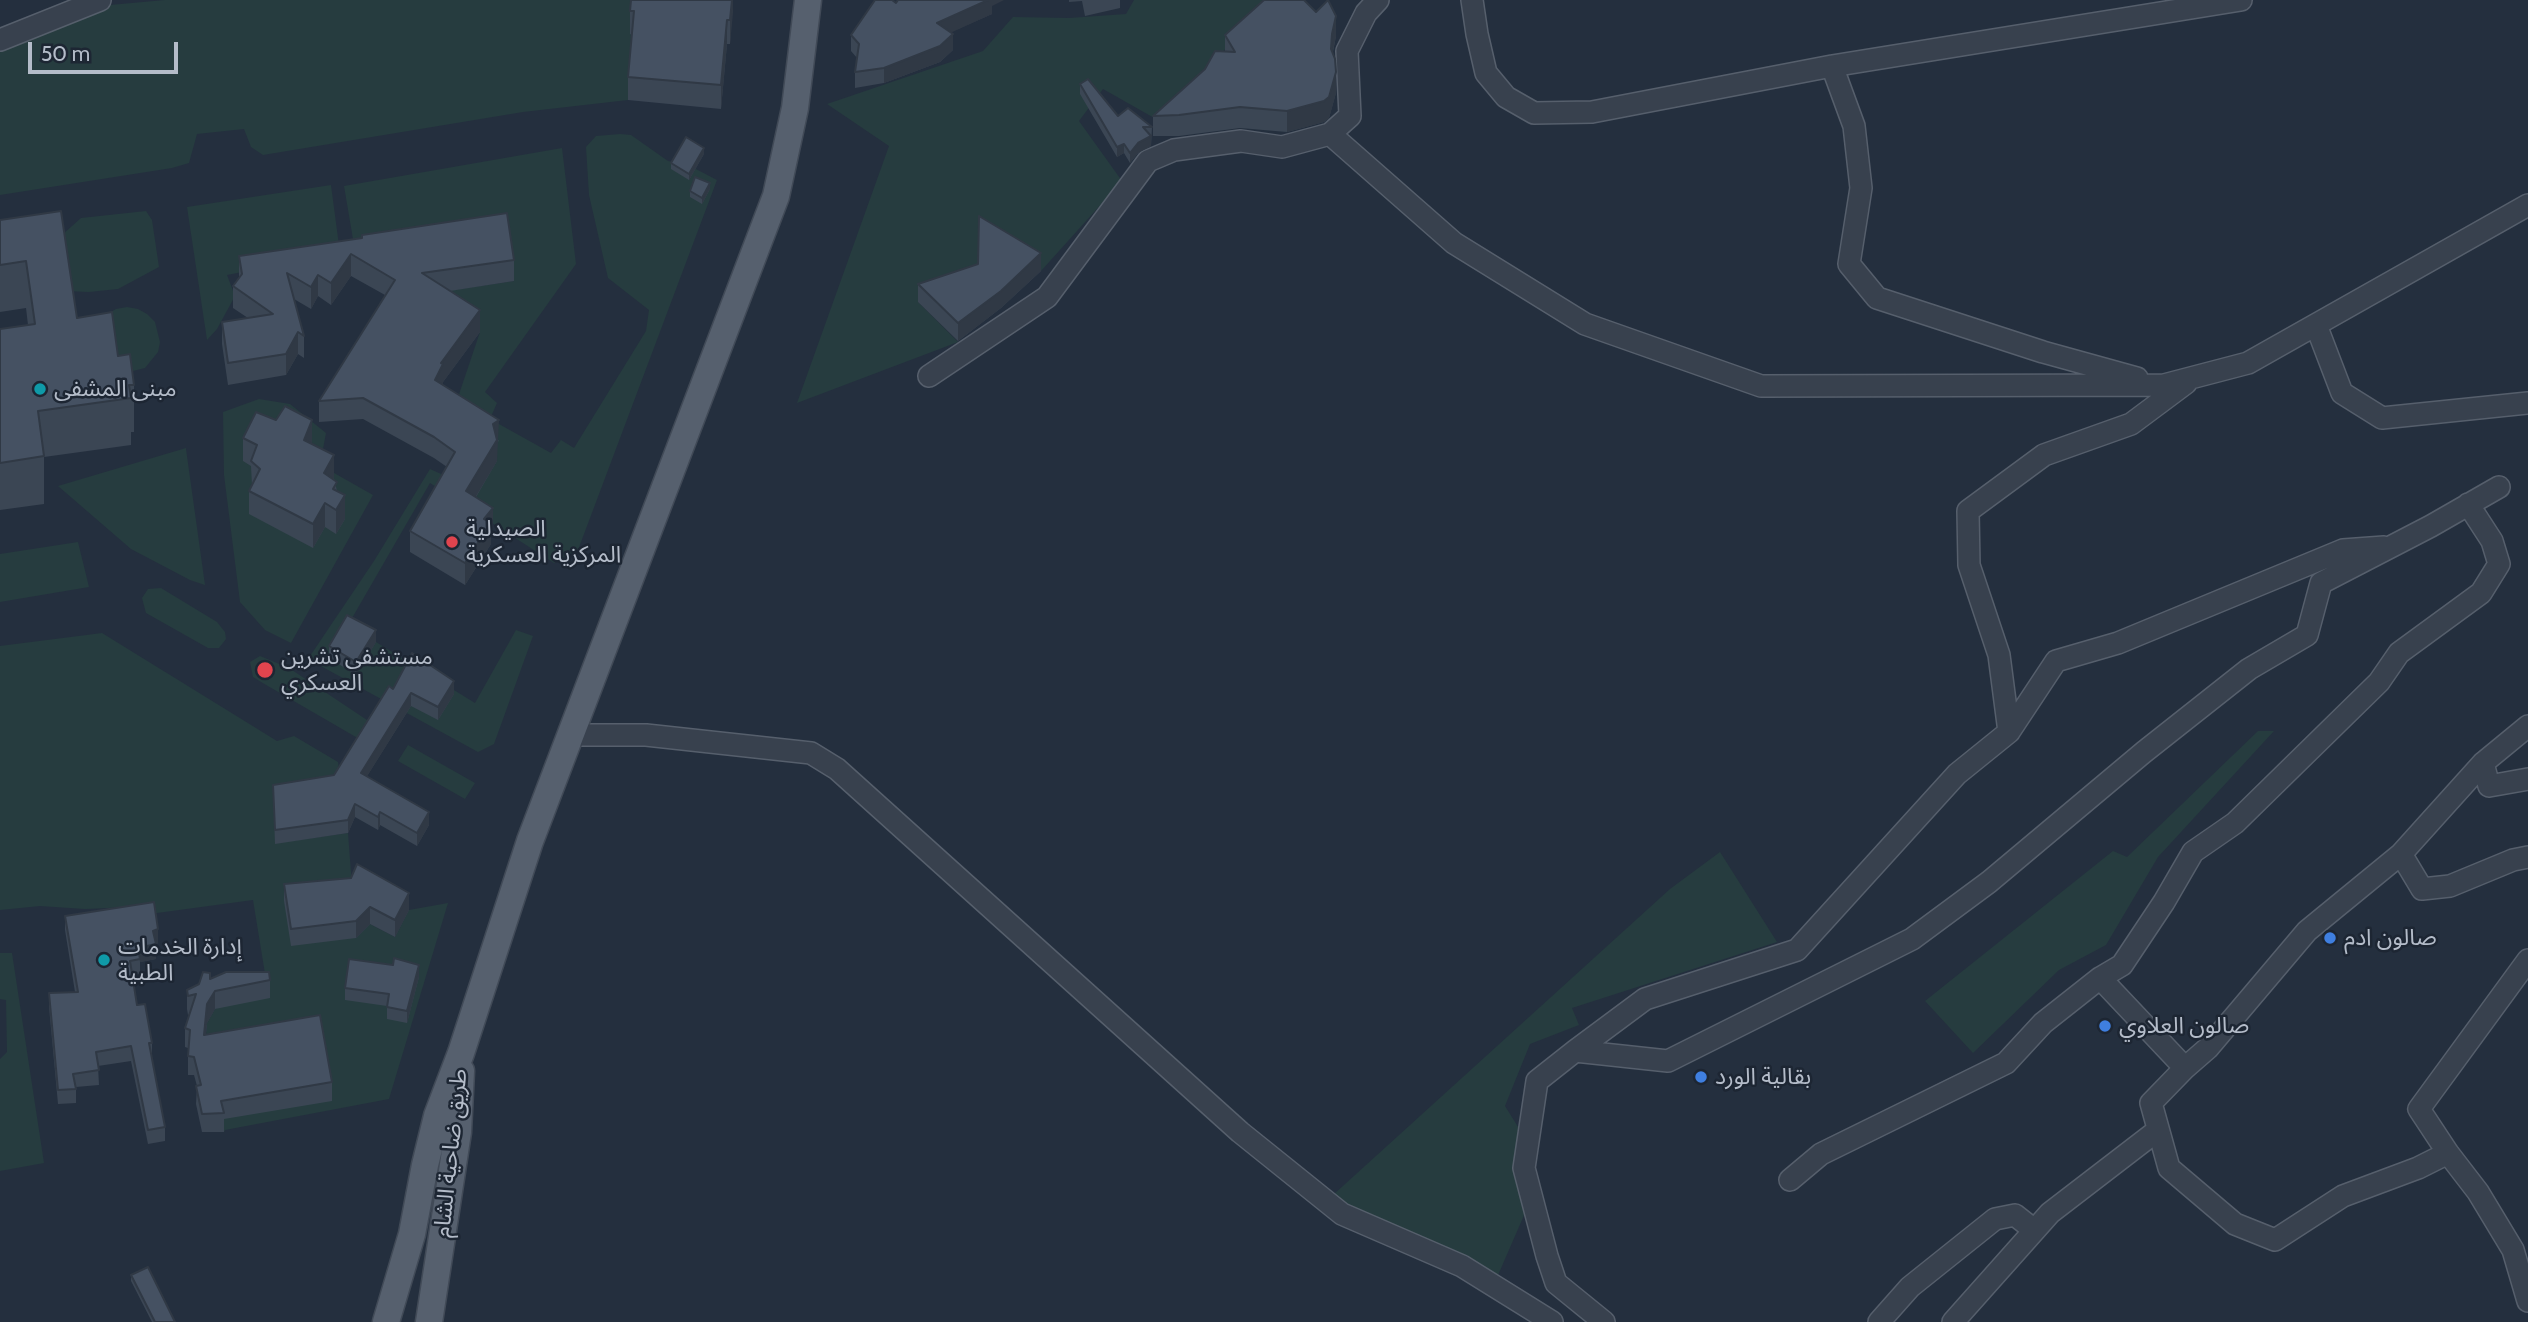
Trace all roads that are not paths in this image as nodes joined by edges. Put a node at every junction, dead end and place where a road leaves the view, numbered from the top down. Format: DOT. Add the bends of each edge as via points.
graph roads {
  1 [pos="100,0"];
  2 [pos="808,0"];
  3 [pos="1378,0"];
  4 [pos="1472,0"];
  5 [pos="2241,0"];
  6 [pos="0,40"];
  7 [pos="1832,66"];
  8 [pos="1330,134"];
  9 [pos="2528,205"];
  10 [pos="2316,325"];
  11 [pos="929,376"];
  12 [pos="2192,378"];
  13 [pos="2164,385"];
  14 [pos="2528,403"];
  15 [pos="2499,487"];
  16 [pos="2468,505"];
  17 [pos="2393,546"];
  18 [pos="2528,726"];
  19 [pos="2009,732"];
  20 [pos="571,735"];
  21 [pos="2483,763"];
  22 [pos="2528,779"];
  23 [pos="2401,854"];
  24 [pos="2528,857"];
  25 [pos="2528,960"];
  26 [pos="2100,978"];
  27 [pos="1575,1051"];
  28 [pos="461,1053"];
  29 [pos="2185,1068"];
  30 [pos="2158,1130"];
  31 [pos="2448,1153"];
  32 [pos="1790,1180"];
  33 [pos="2034,1230"];
  34 [pos="2528,1301"];
  35 [pos="386,1322"];
  36 [pos="429,1322"];
  37 [pos="1552,1322"];
  38 [pos="1604,1322"];
  39 [pos="1879,1322"];
  40 [pos="1953,1322"];
  1 -- 6 [label="street"];
  2 -- 20 [label="main road" via="795,108 776,196"];
  3 -- 8 [label="street" via="1366,13 1347,51 1350,116"];
  4 -- 7 [label="street" via="1486,73 1506,97 1534,113 1591,112"];
  5 -- 7 [label="street"];
  7 -- 13 [label="street" via="1854,127 1861,188 1849,264 1877,298 2043,352"];
  8 -- 11 [label="street" via="1282,147 1241,141 1174,150 1148,161 1047,297"];
  8 -- 13 [label="street" via="1454,243 1585,324 1761,386"];
  9 -- 10 [label="street"];
  10 -- 12 [label="street" via="2248,363"];
  10 -- 14 [label="street" via="2342,393 2382,418"];
  12 -- 13 [label="street"];
  12 -- 19 [label="street" via="2131,424 2044,455 1968,511 1969,565 2000,655"];
  15 -- 16 [label="street"];
  16 -- 17 [label="street"];
  16 -- 26 [label="street" via="2492,541 2499,564 2481,593 2399,653 2379,681 2235,823 2193,852 2122,965"];
  17 -- 19 [label="street" via="2343,550 2118,643 2056,661"];
  17 -- 27 [label="street" via="2321,583 2307,635 2249,669 1989,882 1912,939 1668,1061"];
  18 -- 21 [label="street"];
  19 -- 27 [label="street" via="1957,774 1797,950 1645,999"];
  20 -- 28 [label="main road" via="530,841"];
  20 -- 37 [label="street" via="646,735 811,753 836,769 1240,1132 1342,1214 1462,1266"];
  21 -- 22 [label="street" via="2489,786"];
  21 -- 23 [label="street"];
  23 -- 24 [label="street" via="2422,889 2450,886"];
  23 -- 29 [label="street" via="2307,931 2208,1048"];
  25 -- 31 [label="street" via="2418,1109"];
  26 -- 29 [label="street"];
  26 -- 32 [label="street" via="2043,1023 2006,1063 1821,1154"];
  27 -- 38 [label="street" via="1537,1081 1524,1168 1556,1283"];
  28 -- 35 [label="main road, طريق ضاحية الشام" via="437,1116 412,1234"];
  28 -- 36 [label="main road, طريق ضاحية الشام" via="458,1132"];
  29 -- 30 [label="street" via="2151,1103"];
  30 -- 31 [label="street" via="2169,1168 2235,1224 2274,1240 2343,1196"];
  30 -- 33 [label="street"];
  31 -- 34 [label="street" via="2513,1250"];
  33 -- 39 [label="street" via="2015,1215 1995,1219 1910,1287"];
  33 -- 40 [label="street"];
}
